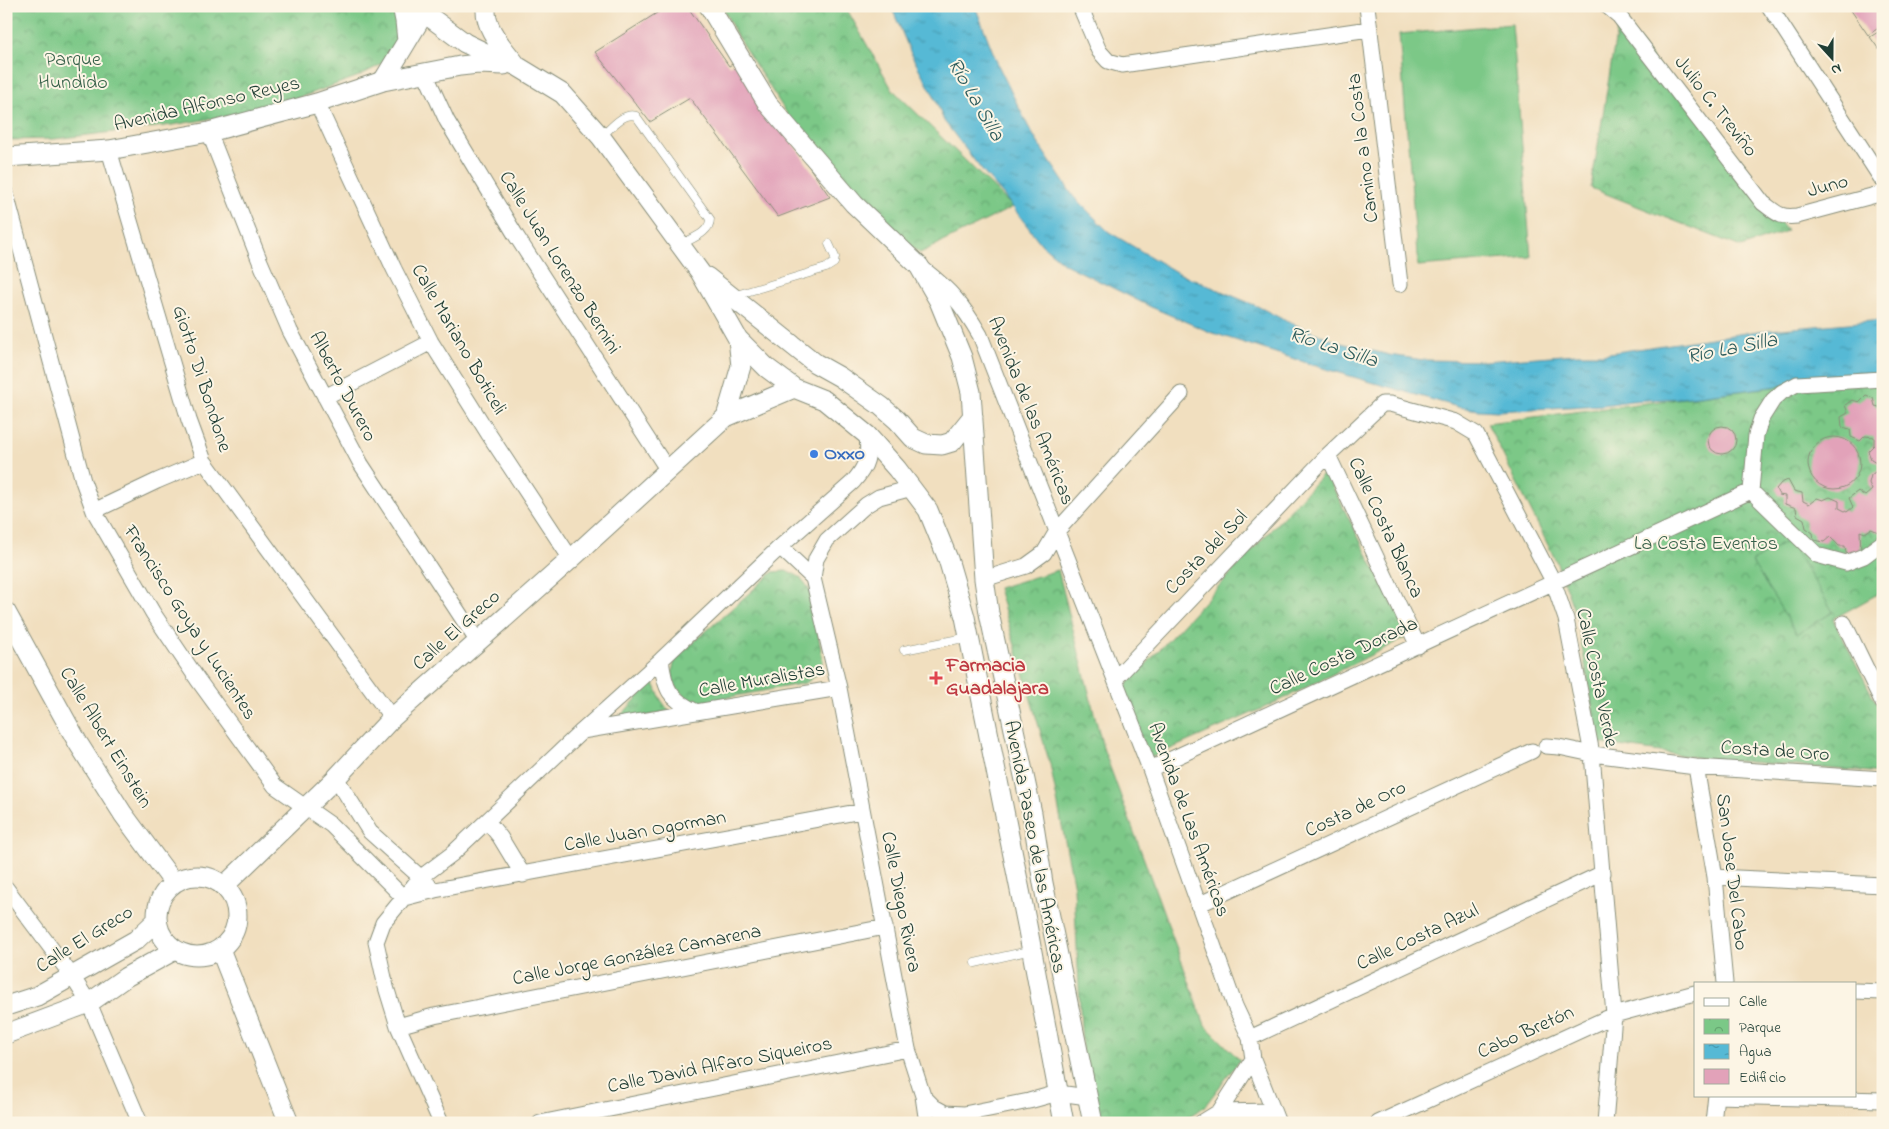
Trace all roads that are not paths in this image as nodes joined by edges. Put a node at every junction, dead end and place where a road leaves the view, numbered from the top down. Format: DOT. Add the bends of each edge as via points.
graph roads {
  1 [pos="402,6"];
  2 [pos="486,6"];
  3 [pos="709,6"];
  4 [pos="1080,6"];
  5 [pos="1367,6"];
  6 [pos="1770,6"];
  7 [pos="423,8"];
  8 [pos="1616,9"];
  9 [pos="1369,30"];
  10 [pos="407,41"];
  11 [pos="517,66"];
  12 [pos="425,73"];
  13 [pos="383,81"];
  14 [pos="317,103"];
  15 [pos="209,132"];
  16 [pos="601,137"];
  17 [pos="109,150"];
  18 [pos="6,157"];
  19 [pos="1883,181"];
  20 [pos="1883,193"];
  21 [pos="6,194"];
  22 [pos="1784,217"];
  23 [pos="829,244"];
  24 [pos="680,245"];
  25 [pos="919,266"];
  26 [pos="700,272"];
  27 [pos="1400,284"];
  28 [pos="731,296"];
  29 [pos="738,339"];
  30 [pos="431,342"];
  31 [pos="1883,379"];
  32 [pos="794,388"];
  33 [pos="1181,394"];
  34 [pos="325,397"];
  35 [pos="824,400"];
  36 [pos="973,416"];
  37 [pos="726,417"];
  38 [pos="897,420"];
  39 [pos="867,435"];
  40 [pos="1328,455"];
  41 [pos="204,461"];
  42 [pos="667,469"];
  43 [pos="912,488"];
  44 [pos="1751,491"];
  45 [pos="94,511"];
  46 [pos="1057,531"];
  47 [pos="1883,542"];
  48 [pos="780,547"];
  49 [pos="572,559"];
  50 [pos="813,578"];
  51 [pos="984,580"];
  52 [pos="1553,581"];
  53 [pos="6,612"];
  54 [pos="1844,622"];
  55 [pos="969,638"];
  56 [pos="478,642"];
  57 [pos="1418,646"];
  58 [pos="904,650"];
  59 [pos="661,660"];
  60 [pos="1115,679"];
  61 [pos="838,688"];
  62 [pos="1883,704"];
  63 [pos="697,712"];
  64 [pos="392,718"];
  65 [pos="582,731"];
  66 [pos="1592,754"];
  67 [pos="1696,767"];
  68 [pos="1150,769"];
  69 [pos="336,778"];
  70 [pos="1883,779"];
  71 [pos="304,808"];
  72 [pos="862,811"];
  73 [pos="487,821"];
  74 [pos="1603,873"];
  75 [pos="523,874"];
  76 [pos="1715,877"];
  77 [pos="420,878"];
  78 [pos="174,883"];
  79 [pos="1883,885"];
  80 [pos="224,886"];
  81 [pos="6,888"];
  82 [pos="435,890"];
  83 [pos="404,898"];
  84 [pos="1198,905"];
  85 [pos="157,920"];
  86 [pos="885,927"];
  87 [pos="220,949"];
  88 [pos="175,950"];
  89 [pos="1032,950"];
  90 [pos="975,963"];
  91 [pos="72,976"];
  92 [pos="1725,982"];
  93 [pos="1856,991"];
  94 [pos="1883,992"];
  95 [pos="1694,994"];
  96 [pos="89,1003"];
  97 [pos="6,1006"];
  98 [pos="1614,1015"];
  99 [pos="398,1026"];
  100 [pos="6,1034"];
  101 [pos="1250,1038"];
  102 [pos="908,1049"];
  103 [pos="1254,1058"];
  104 [pos="1058,1093"];
  105 [pos="923,1096"];
  106 [pos="1716,1096"];
  107 [pos="1749,1096"];
  108 [pos="1088,1097"];
  109 [pos="1883,1100"];
  110 [pos="1219,1112"];
  111 [pos="1275,1117"];
  112 [pos="140,1123"];
  113 [pos="289,1123"];
  114 [pos="442,1123"];
  115 [pos="540,1123"];
  116 [pos="927,1123"];
  117 [pos="1064,1123"];
  118 [pos="1093,1123"];
  119 [pos="1201,1123"];
  120 [pos="1378,1123"];
  121 [pos="1605,1123"];
  122 [pos="1713,1123"];
  1 -- 10 [label="street"];
  2 -- 11 [label="street" via="488,27"];
  3 -- 25 [label="street, Avenida Paseo de las Américas" via="768,104 854,204"];
  4 -- 9 [label="street" via="1099,51 1108,61 1122,65"];
  5 -- 9 [label="street, Camino a la Costa"];
  6 -- 19 [label="street"];
  7 -- 10 [label="street"];
  7 -- 11 [label="street, Avenida Paseo de las Américas" via="465,43"];
  8 -- 22 [label="street, Julio C. Treviño" via="1763,203"];
  9 -- 27 [label="street, Camino a la Costa"];
  10 -- 13 [label="street"];
  11 -- 12 [label="street, Avenida Alfonso Reyes" via="478,64"];
  11 -- 16 [label="street, Avenida Paseo de las Américas" via="563,94"];
  12 -- 13 [label="street, Avenida Alfonso Reyes"];
  12 -- 42 [label="street, Calle Juan Lorenzo Bernini" via="447,121 515,234"];
  13 -- 14 [label="street, Avenida Alfonso Reyes"];
  14 -- 15 [label="street, Avenida Alfonso Reyes"];
  14 -- 30 [label="street, Calle Mariano Boticeli"];
  15 -- 17 [label="street, Avenida Alfonso Reyes"];
  15 -- 34 [label="street, Alberto Durero" via="258,259"];
  16 -- 24 [label="street, Avenida Paseo de las Américas"];
  16 -- 24 [label="lane" via="626,116 636,116 710,219 706,230"];
  17 -- 18 [label="street, Avenida Alfonso Reyes"];
  17 -- 41 [label="street, Giotto Di Bondone"];
  20 -- 22 [label="street, Juno"];
  21 -- 45 [label="street, Francisco Goya y Lucientes" via="83,481"];
  23 -- 28 [label="lane" via="835,257 834,263 826,268"];
  24 -- 26 [label="street, Avenida Paseo de las Américas"];
  25 -- 36 [label="street, Avenida Paseo de las Américas" via="939,300 962,357"];
  25 -- 46 [label="street, Avenida de las Américas" via="958,300 980,335"];
  26 -- 28 [label="street"];
  26 -- 29 [label="street, Avenida Paseo de las Américas"];
  28 -- 38 [label="street" via="814,363 840,377"];
  29 -- 32 [label="street, Avenida Paseo de las Américas" via="767,368"];
  29 -- 37 [label="street" via="741,366"];
  30 -- 34 [label="street"];
  30 -- 49 [label="street, Calle Mariano Boticeli"];
  31 -- 44 [label="street" via="1797,384 1782,392 1761,419 1756,435"];
  32 -- 35 [label="street, Avenida Paseo de las Américas"];
  32 -- 37 [label="street, Calle El Greco"];
  33 -- 46 [label="street"];
  34 -- 56 [label="street, Alberto Durero" via="361,464"];
  35 -- 38 [label="street" via="853,402"];
  35 -- 39 [label="street, Avenida Paseo de las Américas"];
  36 -- 38 [label="street" via="952,442 942,445 926,444 913,438"];
  36 -- 51 [label="street, Avenida Paseo de las Américas"];
  37 -- 42 [label="street, Calle El Greco"];
  39 -- 43 [label="street, Avenida Paseo de las Américas"];
  39 -- 48 [label="street" via="868,454 863,470"];
  40 -- 52 [label="street, Calle Costa Verde" via="1382,404 1467,428 1476,434"];
  40 -- 57 [label="street, Calle Costa Blanca"];
  40 -- 60 [label="street, Costa del Sol"];
  41 -- 45 [label="street"];
  41 -- 64 [label="street, Giotto Di Bondone"];
  42 -- 49 [label="street, Calle El Greco"];
  43 -- 50 [label="street, Calle Muralistas" via="866,504 827,540 816,558"];
  43 -- 55 [label="street, Avenida Paseo de las Américas" via="928,510 948,559"];
  44 -- 47 [label="street" via="1817,555 1846,563 1864,556"];
  44 -- 52 [label="street, Calle Costa Dorada"];
  45 -- 71 [label="street, Francisco Goya y Lucientes" via="198,680 275,786"];
  46 -- 51 [label="street" via="1044,553 1026,566"];
  46 -- 60 [label="street, Avenida de Las Américas"];
  48 -- 50 [label="street"];
  48 -- 59 [label="street"];
  49 -- 56 [label="street, Calle El Greco"];
  50 -- 61 [label="street, Calle Muralistas"];
  51 -- 108 [label="street, Avenida Paseo de las Américas"];
  52 -- 57 [label="street, Calle Costa Dorada"];
  52 -- 66 [label="street, Calle Costa Verde" via="1566,618"];
  53 -- 78 [label="street, Calle Albert Einstein" via="78,743 122,814"];
  54 -- 62 [label="street"];
  55 -- 58 [label="lane"];
  55 -- 89 [label="street, Avenida Paseo de las Américas"];
  56 -- 64 [label="street, Calle El Greco"];
  57 -- 68 [label="street, Calle Costa Dorada"];
  59 -- 63 [label="street" via="670,693 680,704"];
  59 -- 65 [label="street"];
  60 -- 68 [label="street, Avenida de Las Américas"];
  61 -- 63 [label="street, Calle Muralistas"];
  61 -- 72 [label="street, Calle Diego Rivera"];
  63 -- 65 [label="street, Calle Muralistas"];
  64 -- 69 [label="street, Calle El Greco"];
  65 -- 73 [label="street"];
  66 -- 67 [label="street, Costa de Oro"];
  66 -- 74 [label="street, Calle Costa Verde"];
  66 -- 84 [label="street, Costa de Oro" via="1560,747 1539,748"];
  67 -- 70 [label="street, Costa de Oro"];
  67 -- 76 [label="street, San Jose Del Cabo"];
  68 -- 84 [label="street, Avenida de Las Américas"];
  69 -- 71 [label="street, Calle El Greco"];
  69 -- 77 [label="street" via="370,832"];
  71 -- 80 [label="street, Calle El Greco"];
  71 -- 83 [label="street, Francisco Goya y Lucientes" via="331,825"];
  72 -- 75 [label="street, Calle Juan Ogorman"];
  72 -- 86 [label="street, Calle Diego Rivera"];
  73 -- 75 [label="street"];
  73 -- 77 [label="street"];
  74 -- 98 [label="street, Calle Costa Verde"];
  74 -- 101 [label="street, Calle Costa Azul"];
  75 -- 82 [label="street, Calle Juan Ogorman"];
  76 -- 79 [label="street"];
  76 -- 92 [label="street, San Jose Del Cabo"];
  77 -- 82 [label="street"];
  77 -- 83 [label="street"];
  78 -- 80 [label="street" via="186,877 200,876"];
  78 -- 85 [label="street" via="158,906"];
  80 -- 87 [label="street" via="233,897 237,911 230,939"];
  81 -- 91 [label="street"];
  82 -- 83 [label="street, Calle Juan Ogorman"];
  83 -- 99 [label="street" via="383,923 376,942"];
  84 -- 101 [label="street, Avenida de Las Américas"];
  85 -- 88 [label="street" via="160,932"];
  85 -- 91 [label="street, Calle El Greco" via="136,940"];
  86 -- 99 [label="street, Calle Jorge González Camarena" via="434,1016"];
  86 -- 102 [label="street, Calle Diego Rivera"];
  87 -- 88 [label="street" via="198,956"];
  87 -- 113 [label="street"];
  88 -- 96 [label="street" via="126,977"];
  89 -- 90 [label="lane"];
  89 -- 104 [label="street, Avenida Paseo de las Américas"];
  91 -- 96 [label="street"];
  91 -- 97 [label="street, Calle El Greco" via="37,996"];
  93 -- 94 [label="street"];
  95 -- 98 [label="street, Cabo Bretón"];
  96 -- 100 [label="street"];
  96 -- 112 [label="street"];
  98 -- 120 [label="street, Cabo Bretón"];
  98 -- 121 [label="street, Calle Costa Verde"];
  99 -- 114 [label="street"];
  101 -- 103 [label="street, Avenida de Las Américas"];
  102 -- 105 [label="street, Calle Diego Rivera"];
  102 -- 115 [label="street, Calle David Alfaro Siqueiros"];
  103 -- 110 [label="street"];
  103 -- 111 [label="street, Avenida de Las Américas"];
  104 -- 105 [label="street" via="964,1114 944,1113"];
  104 -- 108 [label="street"];
  104 -- 117 [label="street, Avenida Paseo de las Américas"];
  105 -- 116 [label="street, Calle Diego Rivera"];
  106 -- 122 [label="street"];
  107 -- 109 [label="street"];
  108 -- 118 [label="street, Avenida Paseo de las Américas"];
  110 -- 111 [label="street"];
  110 -- 119 [label="street"];
}
